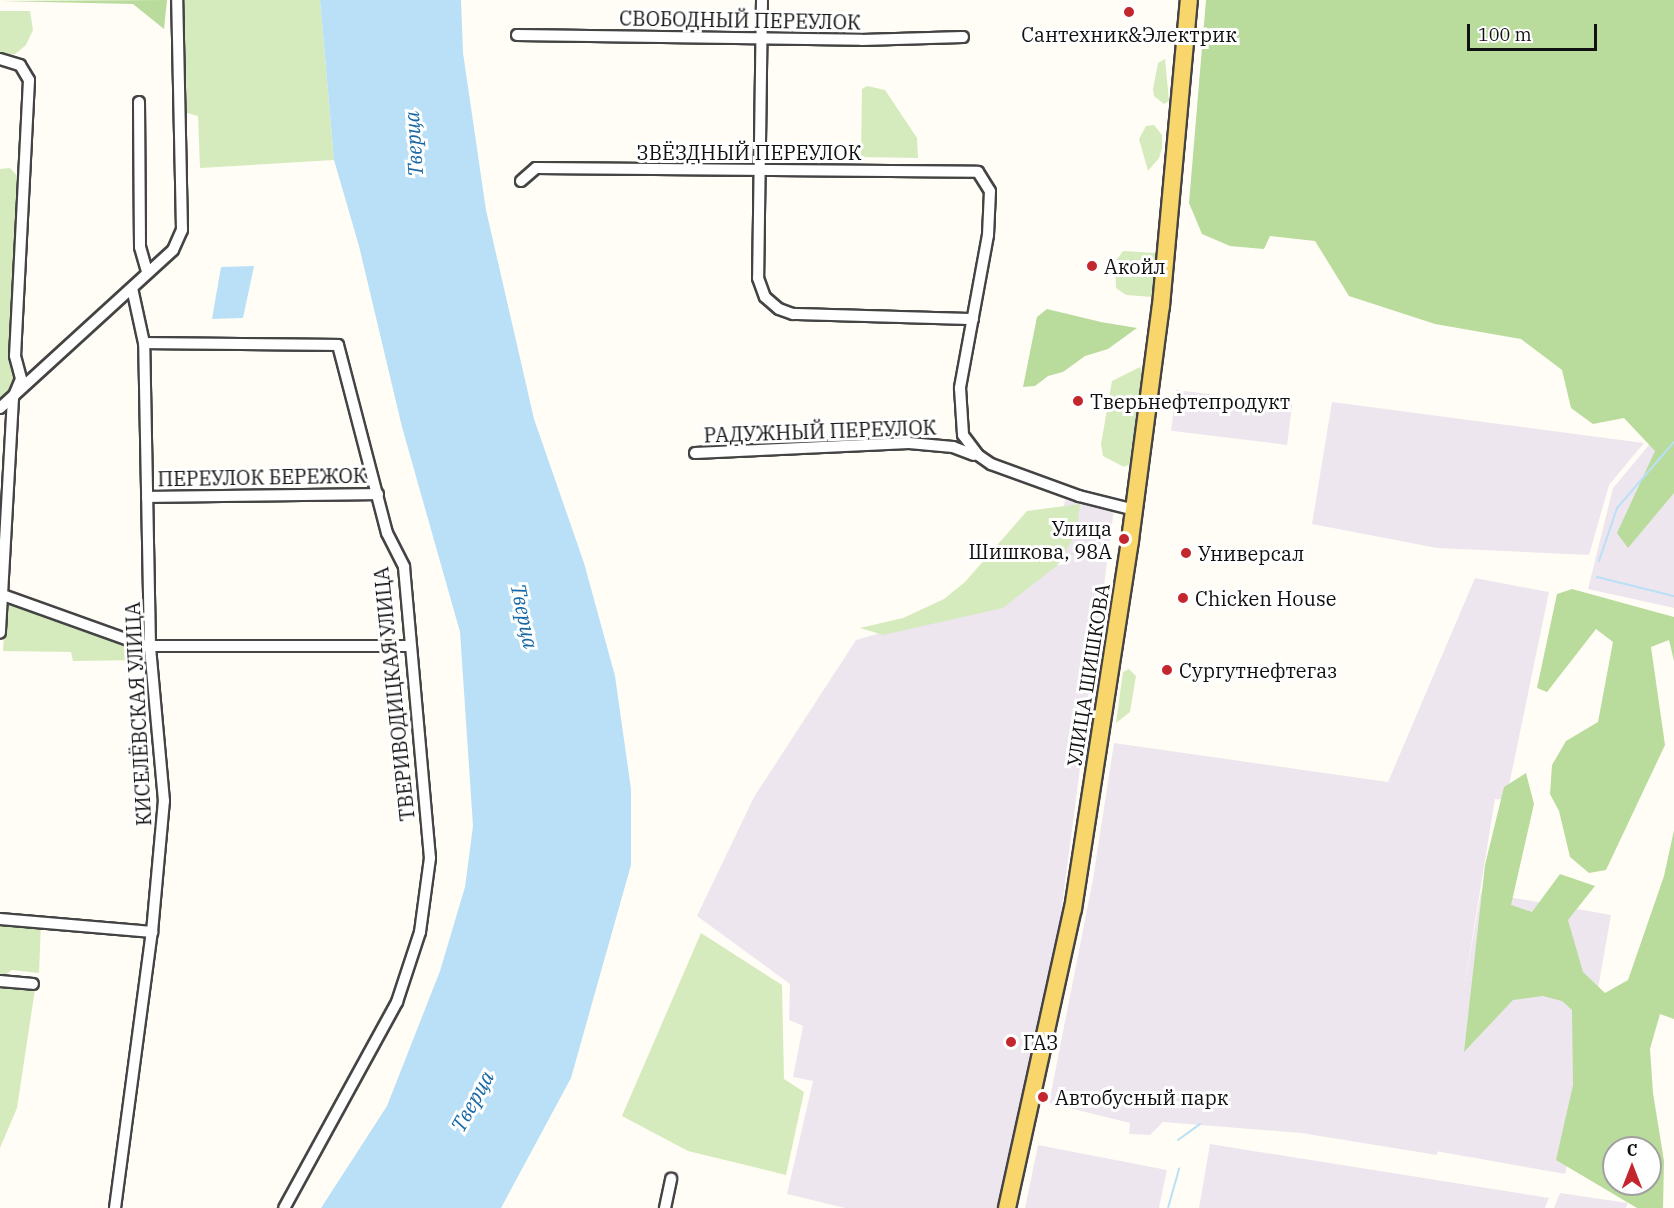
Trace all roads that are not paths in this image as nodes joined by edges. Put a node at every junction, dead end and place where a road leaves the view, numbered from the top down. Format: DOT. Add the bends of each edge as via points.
graph roads {
  1 [pos="177,0"];
  2 [pos="762,0"];
  3 [pos="1189,0"];
  4 [pos="517,34"];
  5 [pos="963,37"];
  6 [pos="762,39"];
  7 [pos="0,58"];
  8 [pos="139,102"];
  9 [pos="760,169"];
  10 [pos="521,181"];
  11 [pos="147,271"];
  12 [pos="132,288"];
  13 [pos="973,319"];
  14 [pos="144,343"];
  15 [pos="13,398"];
  16 [pos="0,408"];
  17 [pos="695,453"];
  18 [pos="981,458"];
  19 [pos="378,494"];
  20 [pos="147,497"];
  21 [pos="1135,510"];
  22 [pos="1,595"];
  23 [pos="0,633"];
  24 [pos="150,646"];
  25 [pos="408,646"];
  26 [pos="0,919"];
  27 [pos="152,932"];
  28 [pos="0,981"];
  29 [pos="33,984"];
  30 [pos="671,1179"];
  31 [pos="116,1208"];
  32 [pos="284,1208"];
  33 [pos="665,1208"];
  34 [pos="1007,1208"];
  1 -- 11 [label="street" via="182,230 172,250"];
  2 -- 6 [label="street"];
  3 -- 21 [label="main road, УЛИЦА ШИШКОВА" via="1161,306"];
  4 -- 6 [label="street, СВОБОДНЫЙ ПЕРЕУЛОК"];
  5 -- 6 [label="street, СВОБОДНЫЙ ПЕРЕУЛОК"];
  6 -- 9 [label="street"];
  7 -- 15 [label="street" via="20,66 29,80 15,356 21,379"];
  8 -- 11 [label="street" via="140,247"];
  9 -- 10 [label="street, ЗВЁЗДНЫЙ ПЕРЕУЛОК" via="536,168"];
  9 -- 13 [label="street" via="758,278 770,302 793,314"];
  9 -- 13 [label="street, ЗВЁЗДНЫЙ ПЕРЕУЛОК" via="974,171 982,175 990,191 988,235"];
  11 -- 12 [label="street"];
  12 -- 14 [label="street, КИСЕЛЁВСКАЯ УЛИЦА"];
  12 -- 15 [label="street"];
  13 -- 18 [label="street" via="962,379 960,418 963,435"];
  14 -- 19 [label="street, ТВЕРИВОДИЦКАЯ УЛИЦА" via="338,345"];
  14 -- 20 [label="street, КИСЕЛЁВСКАЯ УЛИЦА"];
  15 -- 16 [label="street"];
  15 -- 22 [label="street"];
  17 -- 18 [label="street, РАДУЖНЫЙ ПЕРЕУЛОК" via="909,443 953,447"];
  18 -- 21 [label="street, РАДУЖНЫЙ ПЕРЕУЛОК" via="1020,476"];
  19 -- 20 [label="street, ПЕРЕУЛОК БЕРЕЖОК"];
  19 -- 25 [label="street, ТВЕРИВОДИЦКАЯ УЛИЦА" via="387,533 404,567"];
  20 -- 24 [label="street, КИСЕЛЁВСКАЯ УЛИЦА"];
  21 -- 34 [label="main road, УЛИЦА ШИШКОВА" via="1075,899"];
  22 -- 23 [label="street"];
  22 -- 24 [label="street"];
  24 -- 25 [label="street"];
  24 -- 27 [label="street, КИСЕЛЁВСКАЯ УЛИЦА" via="164,801"];
  25 -- 32 [label="street, ТВЕРИВОДИЦКАЯ УЛИЦА" via="430,858 420,932 397,1002"];
  26 -- 27 [label="street"];
  27 -- 31 [label="street, КИСЕЛЁВСКАЯ УЛИЦА"];
  28 -- 29 [label="street"];
  30 -- 33 [label="street"];
}
